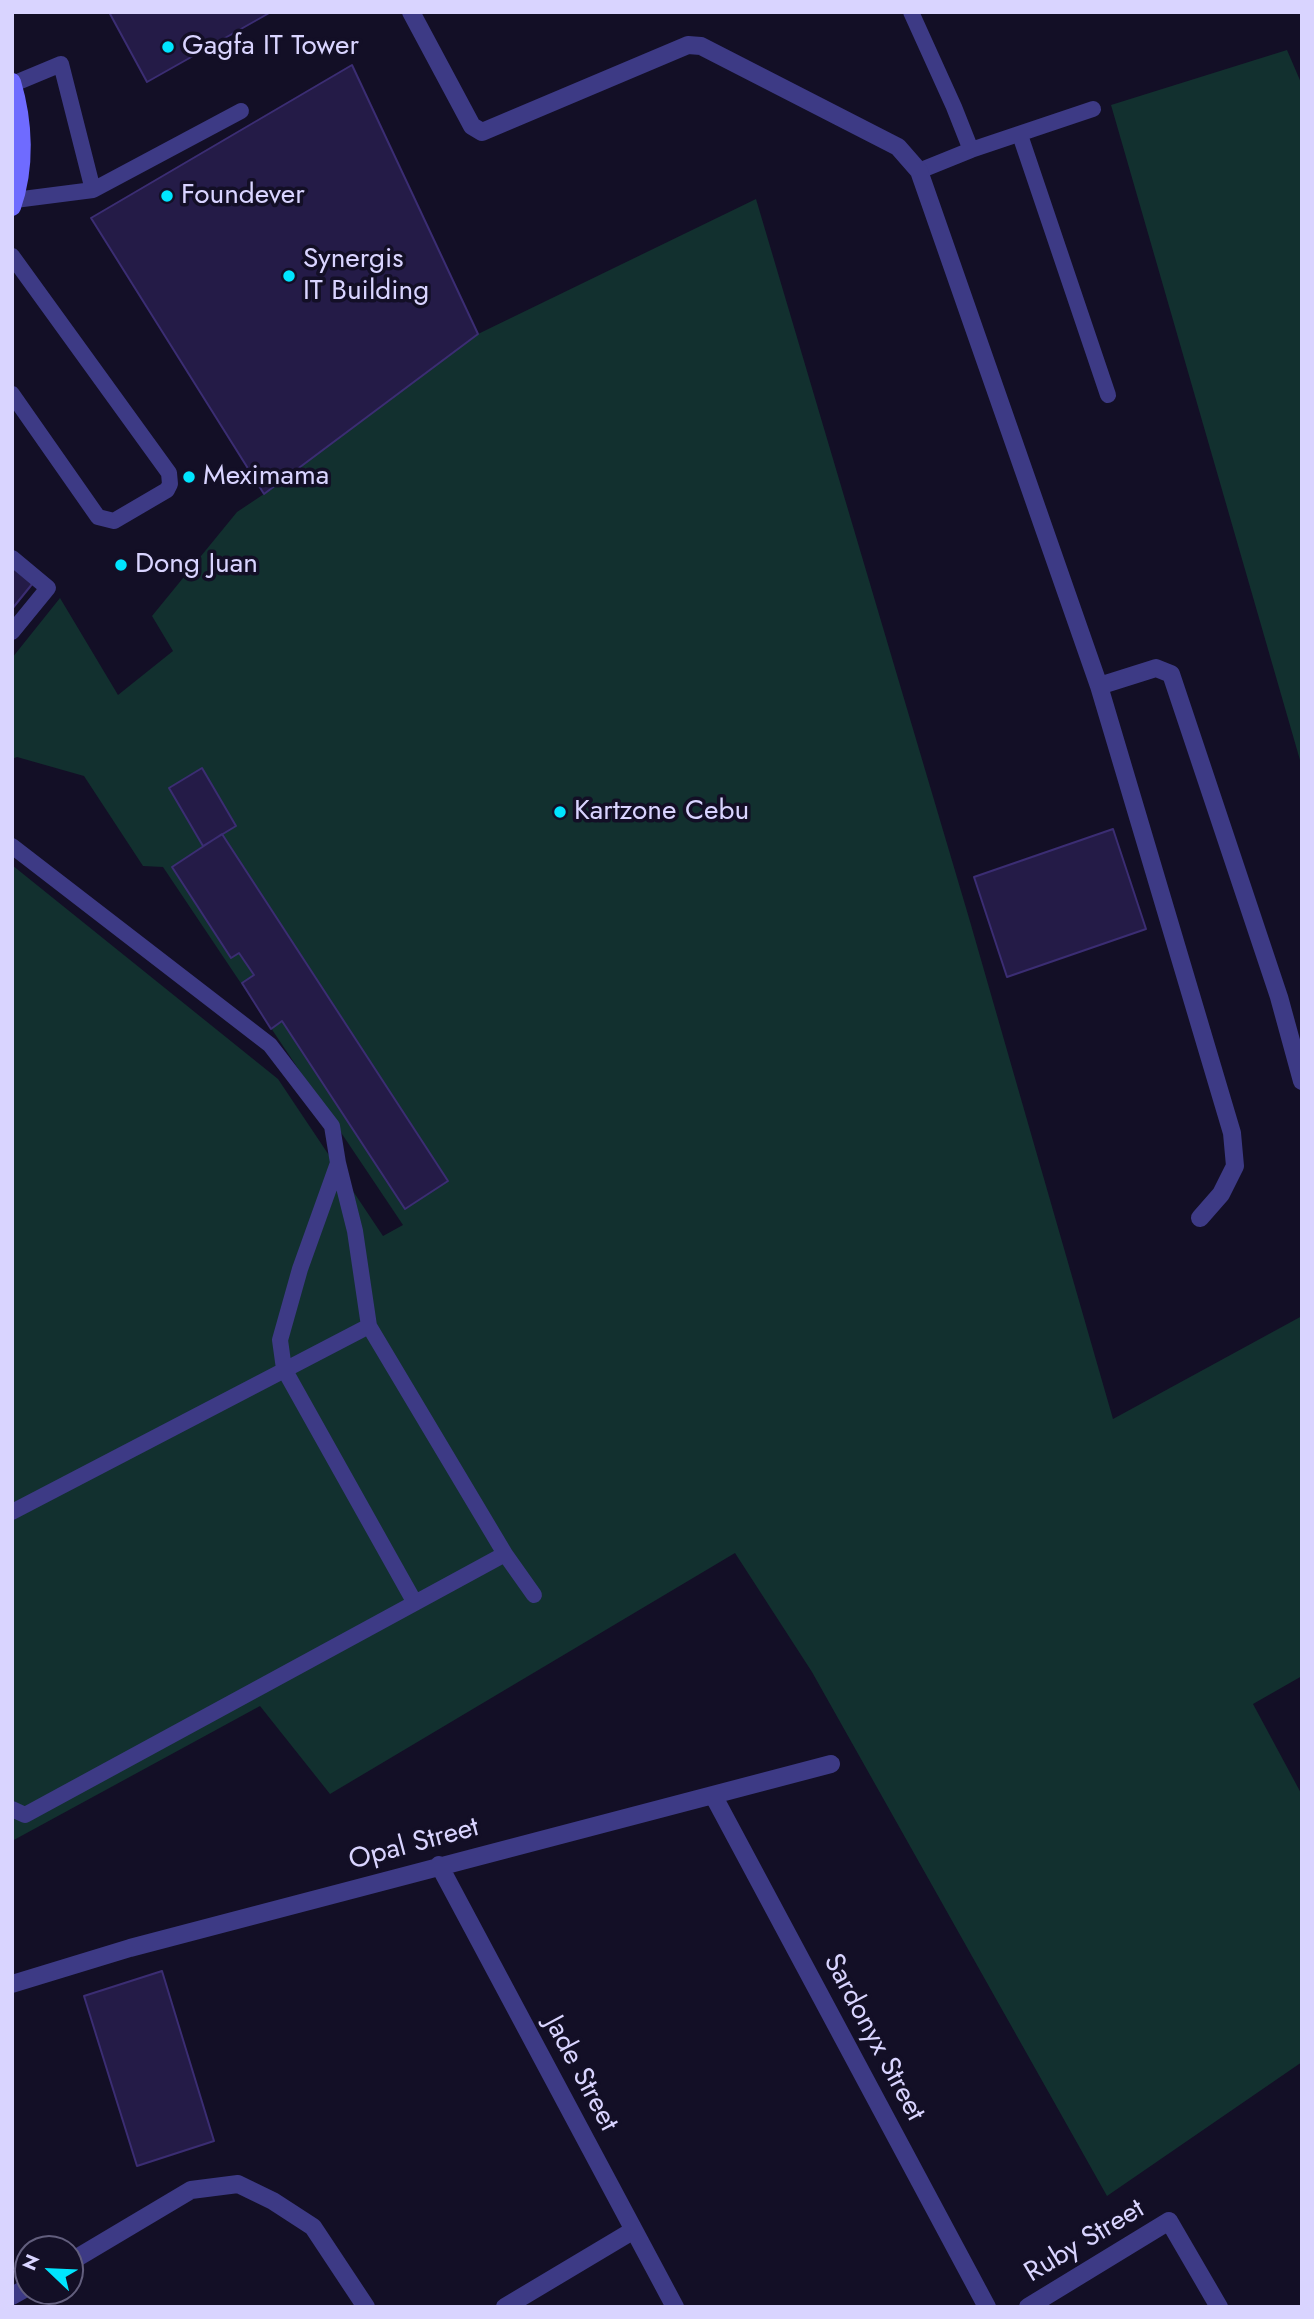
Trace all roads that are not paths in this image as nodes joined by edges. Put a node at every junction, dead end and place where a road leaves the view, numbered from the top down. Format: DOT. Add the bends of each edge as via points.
graph roads {
  1 [pos="411,12"];
  2 [pos="911,12"];
  3 [pos="13,83"];
  4 [pos="1093,109"];
  5 [pos="241,111"];
  6 [pos="1020,135"];
  7 [pos="971,150"];
  8 [pos="919,171"];
  9 [pos="93,190"];
  10 [pos="13,204"];
  11 [pos="12,256"];
  12 [pos="12,394"];
  13 [pos="1108,395"];
  14 [pos="12,558"];
  15 [pos="12,632"];
  16 [pos="1099,686"];
  17 [pos="12,846"];
  18 [pos="1302,1081"];
  19 [pos="338,1163"];
  20 [pos="1200,1218"];
  21 [pos="369,1326"];
  22 [pos="284,1369"];
  23 [pos="12,1512"];
  24 [pos="505,1554"];
  25 [pos="534,1595"];
  26 [pos="415,1603"];
  27 [pos="831,1764"];
  28 [pos="713,1795"];
  29 [pos="12,1809"];
  30 [pos="439,1866"];
  31 [pos="12,1984"];
  32 [pos="634,2230"];
  33 [pos="84,2254"];
  34 [pos="366,2307"];
  35 [pos="505,2307"];
  36 [pos="675,2307"];
  37 [pos="987,2307"];
  38 [pos="1028,2307"];
  39 [pos="1219,2307"];
  1 -- 8 [label="street" via="472,126 482,132 688,45 701,46 898,147"];
  2 -- 7 [label="lane"];
  3 -- 9 [label="lane" via="61,64"];
  3 -- 10 [label="main road" via="23,149"];
  4 -- 6 [label="lane"];
  5 -- 9 [label="lane"];
  6 -- 7 [label="lane"];
  6 -- 13 [label="lane"];
  7 -- 8 [label="lane"];
  8 -- 16 [label="street"];
  9 -- 10 [label="lane"];
  11 -- 12 [label="lane" via="169,473 167,490 114,521 98,517"];
  14 -- 15 [label="lane" via="48,588"];
  16 -- 18 [label="street" via="1156,667 1171,674 1279,997"];
  16 -- 20 [label="street" via="1232,1133 1235,1166 1221,1195"];
  17 -- 19 [label="lane" via="270,1045 332,1126"];
  19 -- 21 [label="lane" via="355,1231"];
  19 -- 22 [label="lane" via="300,1269 281,1340"];
  21 -- 22 [label="lane"];
  21 -- 24 [label="lane"];
  22 -- 23 [label="lane"];
  22 -- 26 [label="lane"];
  24 -- 25 [label="lane"];
  24 -- 26 [label="lane"];
  26 -- 29 [label="lane" via="24,1815"];
  27 -- 28 [label="street, Opal Street"];
  28 -- 30 [label="street, Opal Street"];
  28 -- 37 [label="street, Sardonyx Street"];
  30 -- 31 [label="street, Opal Street"];
  30 -- 32 [label="street, Jade Street"];
  32 -- 35 [label="street"];
  32 -- 36 [label="street, Jade Street"];
  33 -- 34 [label="street" via="191,2190 238,2184 313,2227"];
  38 -- 39 [label="street, Ruby Street" via="1169,2221"];
}
